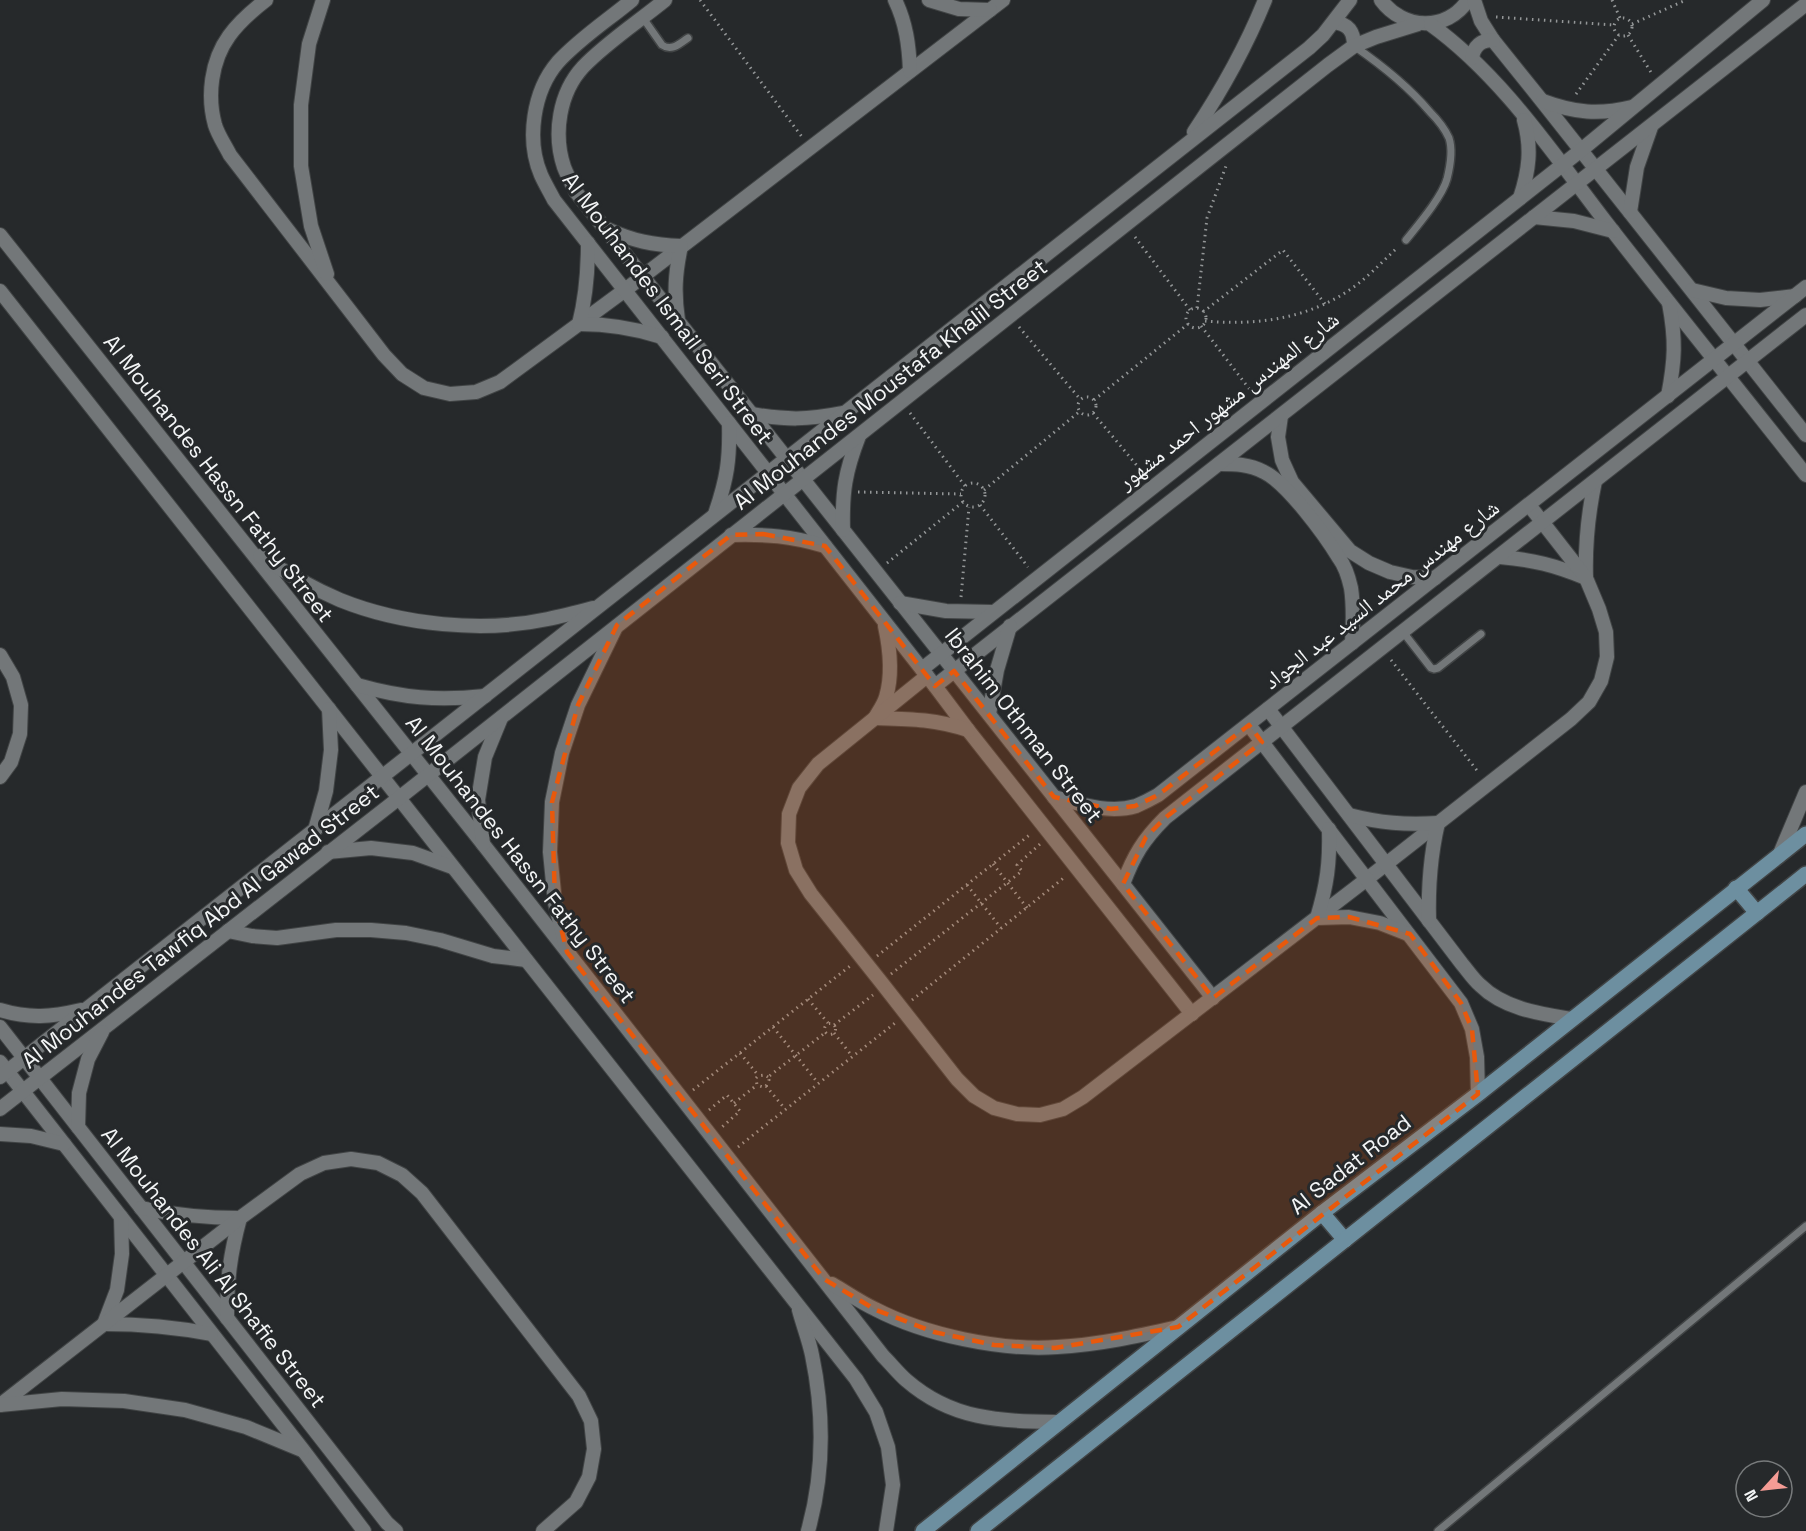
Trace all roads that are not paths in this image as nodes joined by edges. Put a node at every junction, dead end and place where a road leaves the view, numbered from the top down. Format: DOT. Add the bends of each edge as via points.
graph roads {
  1 [pos="266,0"];
  2 [pos="323,0"];
  3 [pos="633,0"];
  4 [pos="665,0"];
  5 [pos="895,0"];
  6 [pos="929,0"];
  7 [pos="1004,0"];
  8 [pos="1265,0"];
  9 [pos="1350,0"];
  10 [pos="1381,0"];
  11 [pos="1468,0"];
  12 [pos="1474,0"];
  13 [pos="1742,0"];
  14 [pos="1763,0"];
  15 [pos="1806,4"];
  16 [pos="990,10"];
  17 [pos="1741,17"];
  18 [pos="643,18"];
  19 [pos="1334,22"];
  20 [pos="1424,24"];
  21 [pos="688,38"];
  22 [pos="1493,40"];
  23 [pos="1354,46"];
  24 [pos="1472,58"];
  25 [pos="910,71"];
  26 [pos="1542,101"];
  27 [pos="1637,106"];
  28 [pos="1523,115"];
  29 [pos="1652,125"];
  30 [pos="1187,143"];
  31 [pos="1580,151"];
  32 [pos="1562,165"];
  33 [pos="1595,169"];
  34 [pos="1576,184"];
  35 [pos="1520,198"];
  36 [pos="1630,212"];
  37 [pos="1534,217"];
  38 [pos="605,228"];
  39 [pos="1613,231"];
  40 [pos="0,235"];
  41 [pos="1406,240"];
  42 [pos="588,243"];
  43 [pos="681,246"];
  44 [pos="642,276"];
  45 [pos="330,285"];
  46 [pos="625,290"];
  47 [pos="1692,290"];
  48 [pos="0,291"];
  49 [pos="1800,292"];
  50 [pos="1669,301"];
  51 [pos="1806,315"];
  52 [pos="679,323"];
  53 [pos="579,324"];
  54 [pos="662,337"];
  55 [pos="1734,344"];
  56 [pos="1715,359"];
  57 [pos="1748,362"];
  58 [pos="1729,377"];
  59 [pos="1668,396"];
  60 [pos="844,413"];
  61 [pos="751,414"];
  62 [pos="1281,416"];
  63 [pos="729,423"];
  64 [pos="860,434"];
  65 [pos="1806,435"];
  66 [pos="786,459"];
  67 [pos="1219,464"];
  68 [pos="768,473"];
  69 [pos="1806,475"];
  70 [pos="802,479"];
  71 [pos="1595,482"];
  72 [pos="784,494"];
  73 [pos="1529,505"];
  74 [pos="715,514"];
  75 [pos="1317,519"];
  76 [pos="1543,522"];
  77 [pos="843,530"];
  78 [pos="731,536"];
  79 [pos="825,546"];
  80 [pos="250,550"];
  81 [pos="1500,556"];
  82 [pos="1435,578"];
  83 [pos="1586,578"];
  84 [pos="900,603"];
  85 [pos="598,606"];
  86 [pos="993,612"];
  87 [pos="884,622"];
  88 [pos="617,626"];
  89 [pos="1010,627"];
  90 [pos="1403,632"];
  91 [pos="1481,634"];
  92 [pos="1352,644"];
  93 [pos="941,654"];
  94 [pos="0,656"];
  95 [pos="954,671"];
  96 [pos="928,677"];
  97 [pos="357,685"];
  98 [pos="485,696"];
  99 [pos="329,709"];
  100 [pos="1268,709"];
  101 [pos="989,714"];
  102 [pos="502,716"];
  103 [pos="875,718"];
  104 [pos="1249,724"];
  105 [pos="1281,727"];
  106 [pos="968,730"];
  107 [pos="1262,742"];
  108 [pos="411,754"];
  109 [pos="428,775"];
  110 [pos="0,777"];
  111 [pos="382,777"];
  112 [pos="1806,792"];
  113 [pos="399,798"];
  114 [pos="1054,798"];
  115 [pos="1348,815"];
  116 [pos="1438,823"];
  117 [pos="1329,829"];
  118 [pos="315,830"];
  119 [pos="1806,834"];
  120 [pos="483,844"];
  121 [pos="328,852"];
  122 [pos="1779,856"];
  123 [pos="1386,864"];
  124 [pos="454,868"];
  125 [pos="1806,874"];
  126 [pos="1368,879"];
  127 [pos="1123,884"];
  128 [pos="1736,888"];
  129 [pos="1756,913"];
  130 [pos="1317,918"];
  131 [pos="1429,921"];
  132 [pos="228,931"];
  133 [pos="1410,934"];
  134 [pos="567,952"];
  135 [pos="526,960"];
  136 [pos="1213,998"];
  137 [pos="86,1009"];
  138 [pos="0,1010"];
  139 [pos="1192,1014"];
  140 [pos="1572,1018"];
  141 [pos="0,1027"];
  142 [pos="103,1029"];
  143 [pos="24,1058"];
  144 [pos="2,1070"];
  145 [pos="40,1078"];
  146 [pos="23,1092"];
  147 [pos="1478,1094"];
  148 [pos="0,1109"];
  149 [pos="78,1127"];
  150 [pos="0,1134"];
  151 [pos="64,1144"];
  152 [pos="141,1208"];
  153 [pos="1322,1213"];
  154 [pos="121,1217"];
  155 [pos="240,1218"];
  156 [pos="1806,1226"];
  157 [pos="1345,1240"];
  158 [pos="184,1262"];
  159 [pos="166,1276"];
  160 [pos="824,1279"];
  161 [pos="796,1302"];
  162 [pos="227,1318"];
  163 [pos="104,1324"];
  164 [pos="1178,1327"];
  165 [pos="212,1334"];
  166 [pos="0,1405"];
  167 [pos="1060,1422"];
  168 [pos="303,1450"];
  169 [pos="364,1531"];
  170 [pos="396,1531"];
  171 [pos="543,1531"];
  172 [pos="808,1531"];
  173 [pos="886,1531"];
  174 [pos="923,1531"];
  175 [pos="978,1531"];
  176 [pos="1438,1531"];
  1 -- 45 [label="street" via="228,36 215,65 210,96 216,127 230,155"];
  2 -- 45 [label="street" via="309,44 301,105 301,166 311,226"];
  3 -- 42 [label="street, Al Mouhandes Ismail Seri Street" via="557,64 542,88 534,117 534,146 540,174 554,200"];
  4 -- 18 [label="street, Al Mouhandes Ismail Seri Street"];
  5 -- 25 [label="street" via="909,42"];
  6 -- 16 [label="street" via="959,9"];
  7 -- 16 [label="street"];
  8 -- 30 [label="street" via="1223,88"];
  9 -- 19 [label="street, Al Mouhandes Moustafa Khalil Street"];
  10 -- 20 [label="street" via="1396,15"];
  11 -- 20 [label="street, Al Mouhandes Moustafa Khalil Street" via="1453,16"];
  12 -- 22 [label="street"];
  13 -- 17 [label="street"];
  14 -- 17 [label="street, شارع المهندس مشهور احمد مشهور"];
  15 -- 29 [label="street, شارع المهندس مشهور احمد مشهور"];
  16 -- 25 [label="street"];
  17 -- 27 [label="street, شارع المهندس مشهور احمد مشهور"];
  18 -- 21 [label="lane" via="666,48"];
  18 -- 38 [label="street, Al Mouhandes Ismail Seri Street" via="582,68 568,90 560,116 558,142 564,168 576,192"];
  19 -- 23 [label="street" via="1350,29"];
  19 -- 30 [label="street, Al Mouhandes Moustafa Khalil Street" via="1309,48"];
  20 -- 23 [label="street, Al Mouhandes Moustafa Khalil Street"];
  20 -- 24 [label="street" via="1449,38"];
  22 -- 24 [label="street" via="1476,46"];
  22 -- 26 [label="street"];
  23 -- 41 [label="lane" via="1415,94 1449,139 1447,181"];
  23 -- 64 [label="street, Al Mouhandes Moustafa Khalil Street"];
  24 -- 28 [label="street"];
  25 -- 43 [label="street"];
  26 -- 27 [label="street" via="1589,112"];
  26 -- 31 [label="street"];
  27 -- 31 [label="street, شارع المهندس مشهور احمد مشهور"];
  28 -- 32 [label="street"];
  28 -- 35 [label="street" via="1530,157"];
  29 -- 33 [label="street, شارع المهندس مشهور احمد مشهور"];
  29 -- 36 [label="street" via="1636,167"];
  30 -- 60 [label="street, Al Mouhandes Moustafa Khalil Street"];
  31 -- 32 [label="street, شارع المهندس مشهور احمد مشهور"];
  31 -- 33 [label="street"];
  32 -- 34 [label="street"];
  32 -- 35 [label="street, شارع المهندس مشهور احمد مشهور"];
  33 -- 34 [label="street, شارع المهندس مشهور احمد مشهور"];
  33 -- 36 [label="street"];
  34 -- 37 [label="street, شارع المهندس مشهور احمد مشهور"];
  34 -- 39 [label="street"];
  35 -- 86 [label="street, شارع المهندس مشهور احمد مشهور"];
  36 -- 47 [label="street"];
  37 -- 39 [label="street" via="1574,220"];
  37 -- 62 [label="street, شارع المهندس مشهور احمد مشهور"];
  38 -- 43 [label="street" via="654,245"];
  38 -- 44 [label="street, Al Mouhandes Ismail Seri Street"];
  39 -- 50 [label="street"];
  40 -- 80 [label="street, Al Mouhandes Hassn Fathy Street"];
  42 -- 46 [label="street, Al Mouhandes Ismail Seri Street"];
  42 -- 53 [label="street"];
  43 -- 44 [label="street"];
  43 -- 52 [label="street" via="674,297"];
  44 -- 46 [label="street"];
  44 -- 52 [label="street, Al Mouhandes Ismail Seri Street"];
  45 -- 53 [label="street" via="402,374 424,388 450,394 476,392 501,382"];
  46 -- 53 [label="street"];
  46 -- 54 [label="street, Al Mouhandes Ismail Seri Street"];
  47 -- 49 [label="street" via="1760,300"];
  47 -- 55 [label="street"];
  48 -- 99 [label="street"];
  49 -- 55 [label="street, شارع مهندس محمد السيد عبد الجواد"];
  50 -- 56 [label="street"];
  50 -- 59 [label="street" via="1674,365"];
  51 -- 57 [label="street, شارع مهندس محمد السيد عبد الجواد"];
  52 -- 61 [label="street, Al Mouhandes Ismail Seri Street"];
  53 -- 54 [label="street" via="607,324"];
  54 -- 63 [label="street, Al Mouhandes Ismail Seri Street"];
  55 -- 56 [label="street, شارع مهندس محمد السيد عبد الجواد"];
  55 -- 57 [label="street"];
  56 -- 58 [label="street"];
  56 -- 59 [label="street, شارع مهندس محمد السيد عبد الجواد"];
  57 -- 58 [label="street, شارع مهندس محمد السيد عبد الجواد"];
  57 -- 65 [label="street"];
  58 -- 69 [label="street"];
  58 -- 71 [label="street, شارع مهندس محمد السيد عبد الجواد"];
  59 -- 73 [label="street, شارع مهندس محمد السيد عبد الجواد"];
  60 -- 61 [label="street" via="803,419"];
  60 -- 66 [label="street, Al Mouhandes Moustafa Khalil Street"];
  61 -- 66 [label="street, Al Mouhandes Ismail Seri Street"];
  62 -- 67 [label="street, شارع المهندس مشهور احمد مشهور"];
  62 -- 75 [label="street" via="1278,437 1282,460"];
  63 -- 68 [label="street, Al Mouhandes Ismail Seri Street"];
  63 -- 74 [label="street" via="729,465"];
  64 -- 70 [label="street, Al Mouhandes Moustafa Khalil Street"];
  64 -- 77 [label="street" via="843,492"];
  66 -- 68 [label="street, Al Mouhandes Moustafa Khalil Street"];
  66 -- 70 [label="street, Al Mouhandes Ismail Seri Street"];
  67 -- 75 [label="street" via="1242,464 1265,472"];
  67 -- 89 [label="street, شارع المهندس مشهور احمد مشهور"];
  68 -- 72 [label="street, Al Mouhandes Ismail Seri Street"];
  68 -- 74 [label="street, Al Mouhandes Moustafa Khalil Street"];
  70 -- 72 [label="street, Al Mouhandes Moustafa Khalil Street"];
  70 -- 77 [label="street, Ibrahim Othman Street"];
  71 -- 76 [label="street, شارع مهندس محمد السيد عبد الجواد"];
  71 -- 83 [label="street" via="1588,513"];
  72 -- 78 [label="street, Al Mouhandes Moustafa Khalil Street"];
  72 -- 79 [label="street, Ibrahim Othman Street"];
  73 -- 76 [label="street"];
  73 -- 82 [label="street, شارع مهندس محمد السيد عبد الجواد"];
  74 -- 85 [label="street, Al Mouhandes Moustafa Khalil Street"];
  75 -- 82 [label="street" via="1369,563 1401,574"];
  75 -- 92 [label="street" via="1341,560 1350,586"];
  76 -- 81 [label="street, شارع مهندس محمد السيد عبد الجواد"];
  76 -- 83 [label="street"];
  77 -- 84 [label="street, Ibrahim Othman Street"];
  78 -- 79 [label="street" via="794,537"];
  78 -- 88 [label="street, Al Mouhandes Moustafa Khalil Street"];
  79 -- 87 [label="street, Ibrahim Othman Street"];
  80 -- 85 [label="street" via="294,578 341,600 392,616 433,623 495,626 547,620"];
  80 -- 97 [label="street, Al Mouhandes Hassn Fathy Street"];
  81 -- 83 [label="street" via="1558,566"];
  81 -- 90 [label="street, شارع مهندس محمد السيد عبد الجواد"];
  82 -- 92 [label="street, شارع مهندس محمد السيد عبد الجواد"];
  83 -- 116 [label="street" via="1606,632 1607,657 1601,681 1589,702"];
  84 -- 86 [label="street" via="946,611"];
  84 -- 93 [label="street, Ibrahim Othman Street"];
  85 -- 98 [label="street, Al Mouhandes Moustafa Khalil Street"];
  86 -- 93 [label="street, شارع المهندس مشهور احمد مشهور"];
  87 -- 96 [label="street, Ibrahim Othman Street"];
  87 -- 103 [label="street" via="890,672 886,697"];
  88 -- 102 [label="street, Al Mouhandes Moustafa Khalil Street"];
  88 -- 134 [label="street" via="578,705 562,753 552,802 550,852 555,903"];
  89 -- 95 [label="street, شارع المهندس مشهور احمد مشهور"];
  89 -- 101 [label="street"];
  90 -- 91 [label="lane" via="1434,669"];
  90 -- 105 [label="street, شارع مهندس محمد السيد عبد الجواد"];
  92 -- 100 [label="street, شارع مهندس محمد السيد عبد الجواد"];
  93 -- 95 [label="street, Ibrahim Othman Street"];
  93 -- 96 [label="street, شارع المهندس مشهور احمد مشهور"];
  94 -- 110 [label="street" via="13,677 21,705 20,734 11,762"];
  95 -- 96 [label="street, شارع المهندس مشهور احمد مشهور"];
  95 -- 101 [label="street, Ibrahim Othman Street"];
  96 -- 103 [label="street"];
  96 -- 106 [label="street, Ibrahim Othman Street"];
  97 -- 98 [label="street" via="420,699"];
  97 -- 108 [label="street, Al Mouhandes Hassn Fathy Street"];
  98 -- 108 [label="street, Al Mouhandes Moustafa Khalil Street"];
  99 -- 111 [label="street"];
  99 -- 118 [label="street" via="329,770"];
  100 -- 104 [label="street, شارع مهندس محمد السيد عبد الجواد"];
  100 -- 105 [label="street"];
  101 -- 114 [label="street, Ibrahim Othman Street"];
  102 -- 109 [label="street, Al Mouhandes Moustafa Khalil Street"];
  102 -- 120 [label="street" via="485,757 478,800"];
  103 -- 106 [label="street" via="924,719"];
  103 -- 139 [label="street" via="818,764 799,788 789,814 788,843 796,870 811,894 974,1096 994,1108 1017,1114 1063,1109"];
  104 -- 107 [label="street"];
  104 -- 114 [label="street, شارع مهندس محمد السيد عبد الجواد" via="1158,795 1135,806 1111,809"];
  105 -- 107 [label="street, شارع مهندس محمد السيد عبد الجواد"];
  105 -- 115 [label="street"];
  106 -- 139 [label="street, Ibrahim Othman Street"];
  107 -- 117 [label="street"];
  107 -- 127 [label="street, شارع مهندس محمد السيد عبد الجواد" via="1146,837"];
  108 -- 109 [label="street, Al Mouhandes Hassn Fathy Street"];
  108 -- 111 [label="street, Al Mouhandes Moustafa Khalil Street"];
  109 -- 113 [label="street, Al Mouhandes Moustafa Khalil Street"];
  109 -- 120 [label="street, Al Mouhandes Hassn Fathy Street"];
  111 -- 113 [label="street"];
  111 -- 118 [label="street, Al Mouhandes Tawfiq Abd Al Gawad Street"];
  112 -- 122 [label="street"];
  113 -- 121 [label="street, Al Mouhandes Tawfiq Abd Al Gawad Street"];
  113 -- 124 [label="street"];
  114 -- 127 [label="street, Ibrahim Othman Street"];
  115 -- 116 [label="street" via="1408,825"];
  115 -- 123 [label="street"];
  116 -- 123 [label="street"];
  116 -- 131 [label="street" via="1431,855"];
  117 -- 126 [label="street"];
  117 -- 130 [label="street" via="1329,869"];
  118 -- 137 [label="street, Al Mouhandes Tawfiq Abd Al Gawad Street"];
  119 -- 122 [label="main road, Al Sadat Road"];
  120 -- 134 [label="street, Al Mouhandes Hassn Fathy Street"];
  121 -- 124 [label="street" via="371,848 413,853"];
  121 -- 132 [label="street, Al Mouhandes Tawfiq Abd Al Gawad Street"];
  122 -- 128 [label="main road, Al Sadat Road"];
  123 -- 126 [label="street"];
  123 -- 131 [label="street"];
  124 -- 135 [label="street"];
  125 -- 129 [label="main road"];
  126 -- 130 [label="street"];
  126 -- 133 [label="street"];
  127 -- 136 [label="street, Ibrahim Othman Street"];
  128 -- 129 [label="main road"];
  128 -- 140 [label="main road, Al Sadat Road"];
  129 -- 157 [label="main road"];
  130 -- 133 [label="street" via="1349,917"];
  130 -- 136 [label="street"];
  131 -- 140 [label="street" via="1482,987 1508,1004"];
  132 -- 135 [label="street" via="277,938 336,930 406,933 493,956"];
  132 -- 142 [label="street, Al Mouhandes Tawfiq Abd Al Gawad Street"];
  133 -- 147 [label="street" via="1465,1012 1477,1057"];
  134 -- 160 [label="street, Al Mouhandes Hassn Fathy Street"];
  135 -- 161 [label="street"];
  136 -- 139 [label="street"];
  137 -- 138 [label="street" via="52,1017"];
  137 -- 143 [label="street, Al Mouhandes Tawfiq Abd Al Gawad Street"];
  140 -- 147 [label="main road, Al Sadat Road"];
  141 -- 143 [label="street, Al Mouhandes Ali Al Shafie Street"];
  142 -- 145 [label="street, Al Mouhandes Tawfiq Abd Al Gawad Street"];
  142 -- 149 [label="street" via="88,1059 79,1093"];
  143 -- 144 [label="street, Al Mouhandes Tawfiq Abd Al Gawad Street"];
  143 -- 145 [label="street, Al Mouhandes Ali Al Shafie Street"];
  144 -- 146 [label="street, Al Mouhandes Ali Al Shafie Street"];
  145 -- 146 [label="street, Al Mouhandes Tawfiq Abd Al Gawad Street"];
  145 -- 149 [label="street, Al Mouhandes Ali Al Shafie Street"];
  146 -- 148 [label="street, Al Mouhandes Tawfiq Abd Al Gawad Street"];
  146 -- 151 [label="street, Al Mouhandes Ali Al Shafie Street"];
  147 -- 153 [label="main road, Al Sadat Road"];
  149 -- 152 [label="street, Al Mouhandes Ali Al Shafie Street"];
  150 -- 151 [label="street"];
  151 -- 154 [label="street, Al Mouhandes Ali Al Shafie Street"];
  152 -- 155 [label="street" via="173,1215"];
  152 -- 158 [label="street, Al Mouhandes Ali Al Shafie Street"];
  153 -- 157 [label="main road"];
  153 -- 164 [label="main road, Al Sadat Road"];
  154 -- 159 [label="street, Al Mouhandes Ali Al Shafie Street"];
  154 -- 163 [label="street" via="123,1254 117,1290"];
  155 -- 158 [label="street"];
  155 -- 162 [label="street" via="227,1284"];
  155 -- 171 [label="street" via="300,1174 324,1162 351,1158 378,1163 402,1174 422,1193 579,1396 591,1421 594,1449 589,1477 576,1502"];
  156 -- 176 [label="lane"];
  157 -- 175 [label="main road"];
  158 -- 159 [label="street"];
  158 -- 162 [label="street, Al Mouhandes Ali Al Shafie Street"];
  159 -- 163 [label="street"];
  159 -- 165 [label="street, Al Mouhandes Ali Al Shafie Street"];
  160 -- 164 [label="street" via="876,1310 934,1332 994,1345 1055,1348"];
  160 -- 167 [label="street, Al Mouhandes Hassn Fathy Street" via="883,1356 905,1380 932,1399 992,1420"];
  161 -- 172 [label="street" via="812,1353 820,1406 820,1459"];
  161 -- 173 [label="street" via="856,1379 876,1412 888,1447 893,1485"];
  162 -- 170 [label="street, Al Mouhandes Ali Al Shafie Street"];
  163 -- 165 [label="street" via="176,1327"];
  163 -- 166 [label="street"];
  164 -- 167 [label="main road, Al Sadat Road"];
  165 -- 168 [label="street, Al Mouhandes Ali Al Shafie Street"];
  166 -- 168 [label="street" via="62,1399 185,1410 246,1427"];
  167 -- 174 [label="main road, Al Sadat Road"];
  168 -- 169 [label="street, Al Mouhandes Ali Al Shafie Street"];
}
